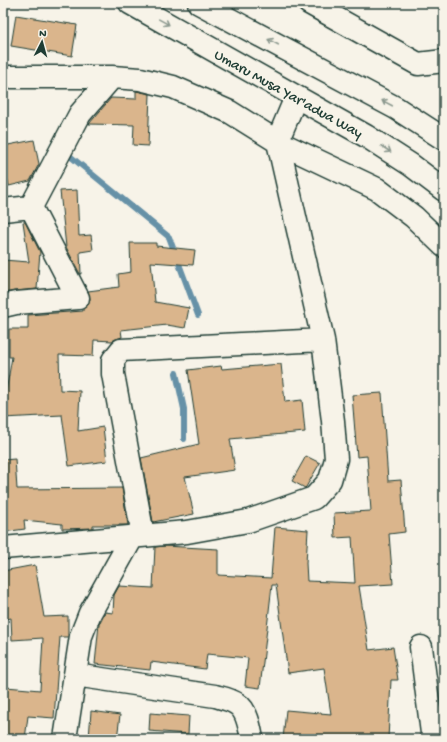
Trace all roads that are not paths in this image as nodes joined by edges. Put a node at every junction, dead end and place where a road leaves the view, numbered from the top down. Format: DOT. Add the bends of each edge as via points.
graph roads {
  1 [pos="130,3"];
  2 [pos="200,3"];
  3 [pos="309,3"];
  4 [pos="444,61"];
  5 [pos="3,77"];
  6 [pos="112,77"];
  7 [pos="296,97"];
  8 [pos="444,139"];
  9 [pos="278,142"];
  10 [pos="444,190"];
  11 [pos="31,206"];
  12 [pos="3,210"];
  13 [pos="444,246"];
  14 [pos="3,306"];
  15 [pos="323,340"];
  16 [pos="138,536"];
  17 [pos="3,548"];
  18 [pos="421,647"];
  19 [pos="75,675"];
  20 [pos="436,734"];
  21 [pos="65,739"];
  22 [pos="252,739"];
  1 -- 7 [label="street, Umaru Musa Yar'adua Way, one-way"];
  8 -- 2 [label="street, one-way" via="396,108"];
  3 -- 4 [label="street" via="418,64"];
  5 -- 6 [label="street"];
  6 -- 9 [label="street" via="140,79 173,87 230,112"];
  6 -- 11 [label="street" via="80,114"];
  7 -- 9 [label="street"];
  7 -- 10 [label="street, Umaru Musa Yar'adua Way, one-way" via="366,136"];
  9 -- 13 [label="street" via="377,189 414,217"];
  9 -- 15 [label="street"];
  11 -- 12 [label="street"];
  11 -- 14 [label="street" via="78,298"];
  15 -- 16 [label="street" via="336,459 330,480 314,498 248,521 187,532"];
  15 -- 16 [label="street" via="121,350 113,360 113,374"];
  16 -- 17 [label="street"];
  16 -- 19 [label="street" via="90,613 81,636"];
  18 -- 20 [label="street"];
  19 -- 21 [label="street"];
  19 -- 22 [label="street" via="231,700 238,704 244,713"];
}
